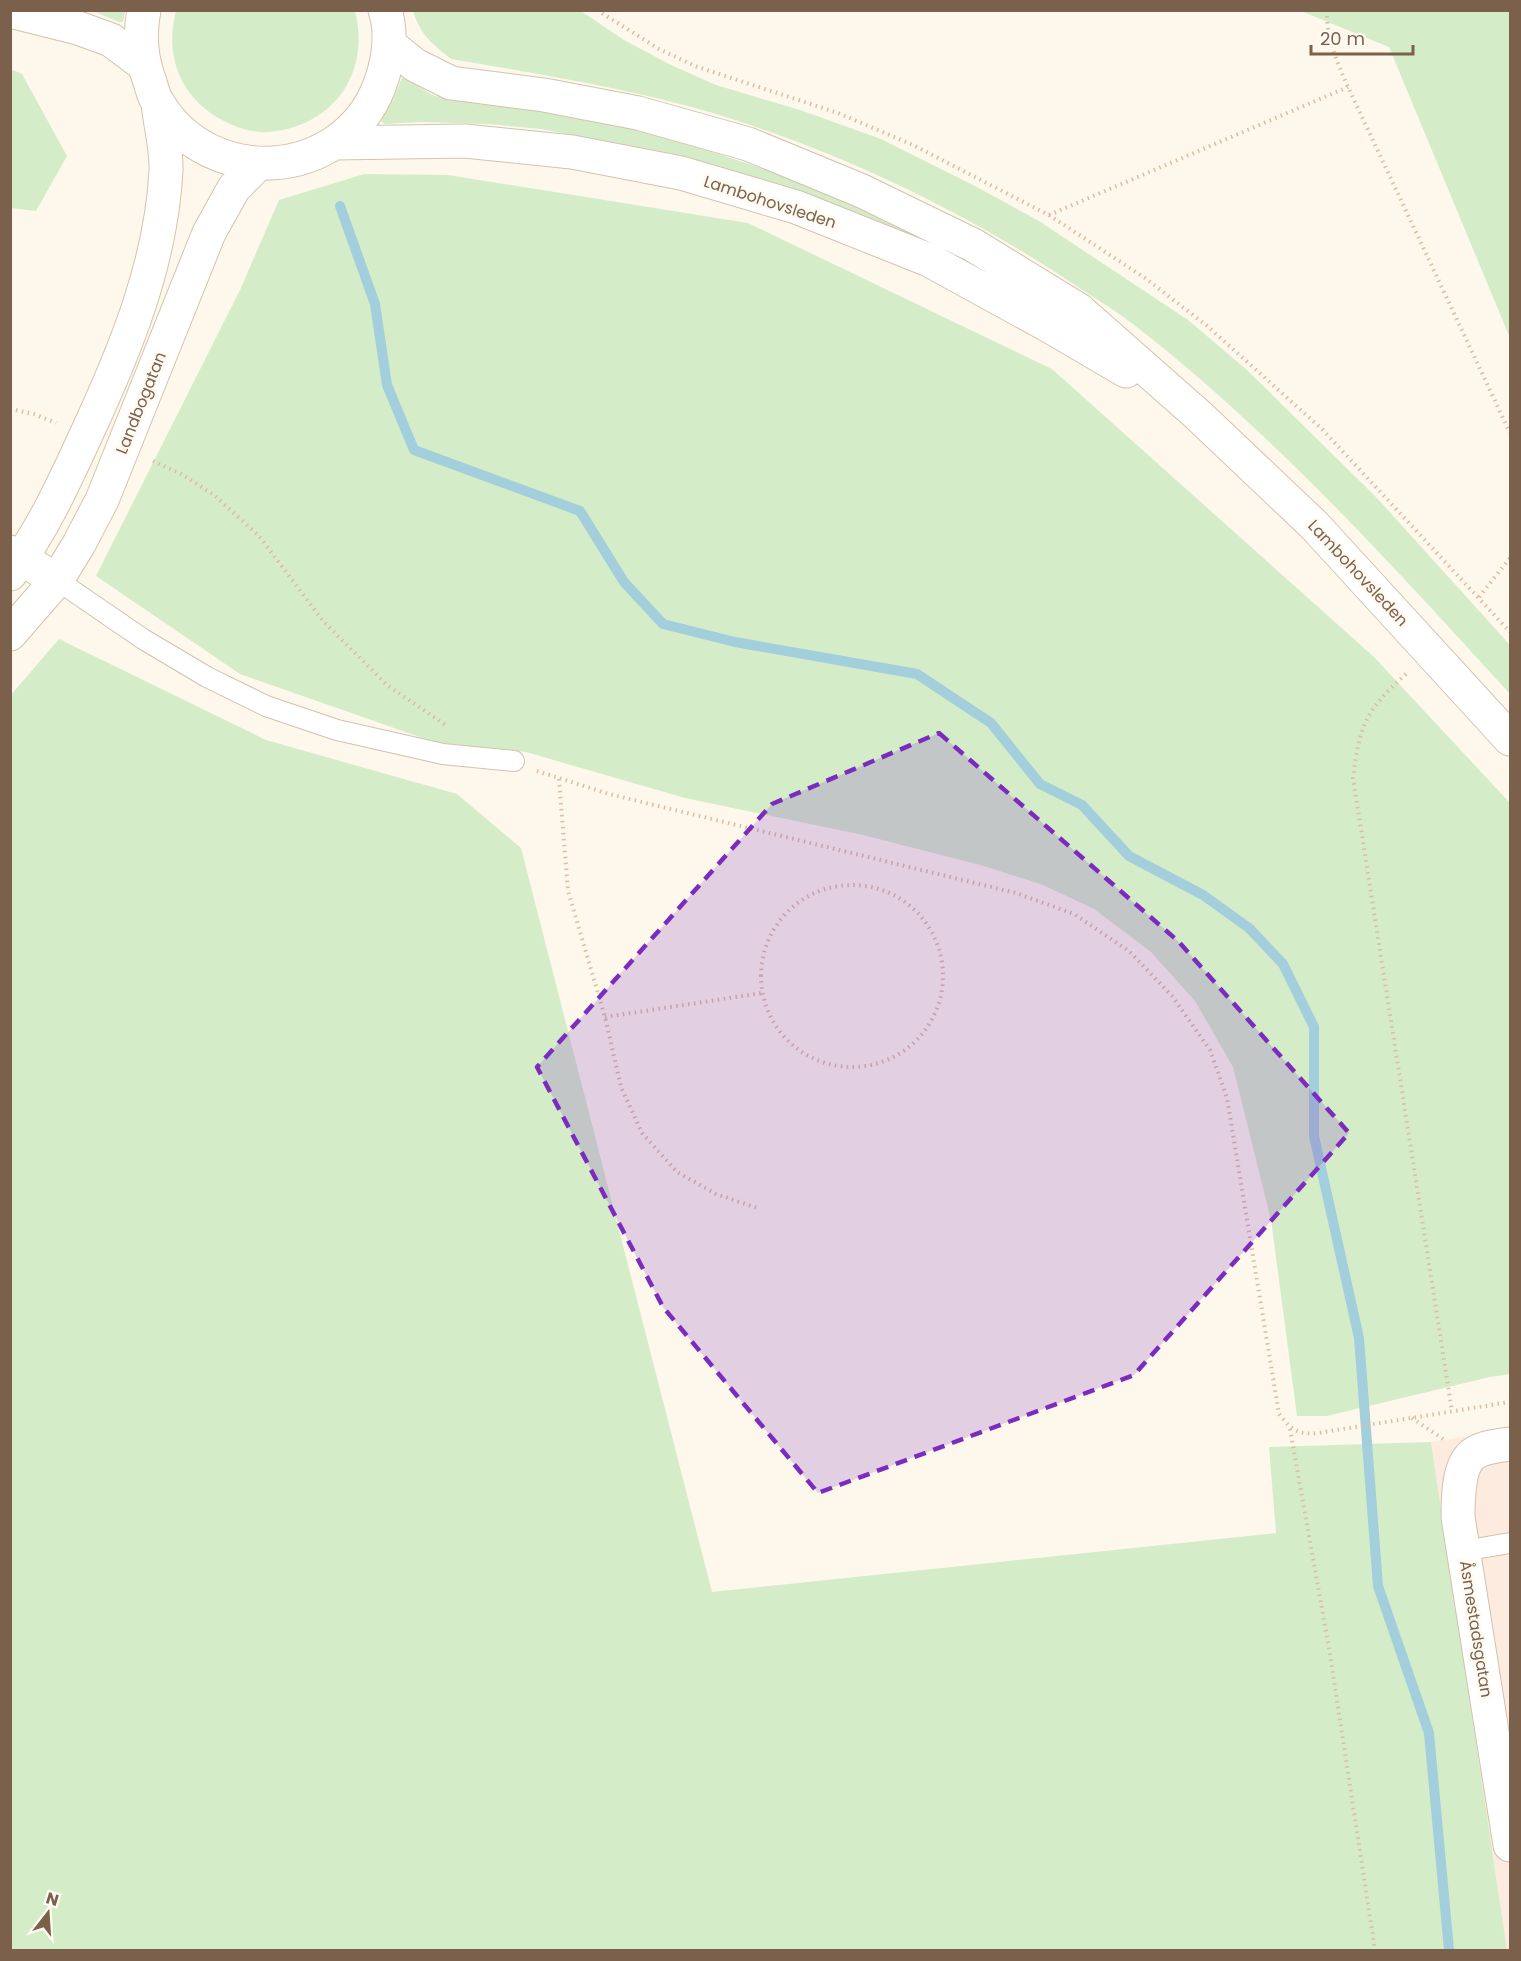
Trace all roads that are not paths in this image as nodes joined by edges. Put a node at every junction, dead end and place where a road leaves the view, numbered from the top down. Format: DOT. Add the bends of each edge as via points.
graph roads {
  1 [pos="144,10"];
  2 [pos="385,10"];
  3 [pos="10,11"];
  4 [pos="389,44"];
  5 [pos="143,64"];
  6 [pos="158,103"];
  7 [pos="334,143"];
  8 [pos="258,164"];
  9 [pos="1198,415"];
  10 [pos="14,562"];
  11 [pos="57,580"];
  12 [pos="10,634"];
  13 [pos="1510,739"];
  14 [pos="514,761"];
  15 [pos="1510,1444"];
  16 [pos="1510,1543"];
  17 [pos="1463,1551"];
  18 [pos="1510,1845"];
  1 -- 5 [label="main road"];
  2 -- 4 [label="main road"];
  3 -- 5 [label="main road" via="111,40"];
  4 -- 7 [label="main road" via="385,72 374,99 357,123"];
  4 -- 9 [label="main road, Lambohovsleden" via="415,65 451,83 638,113 748,144 862,191 973,245 1079,310"];
  5 -- 6 [label="main road"];
  6 -- 8 [label="main road" via="180,131 198,145 237,161"];
  6 -- 10 [label="main road" via="166,168 159,230 141,303 113,376 51,511"];
  7 -- 8 [label="main road" via="311,155"];
  7 -- 9 [label="main road, Lambohovsleden" via="465,141 572,152 681,173 796,207 929,260 1052,327"];
  8 -- 11 [label="main road, Landbogatan" via="234,188 209,233 102,500"];
  9 -- 13 [label="main road, Lambohovsleden" via="1314,525"];
  10 -- 11 [label="main road"];
  11 -- 12 [label="main road, Landbogatan"];
  11 -- 14 [label="lane" via="143,639 266,706 337,730 443,754"];
  15 -- 17 [label="main road, Åsmestadsgatan" via="1485,1448 1469,1457 1458,1494"];
  16 -- 17 [label="lane"];
  17 -- 18 [label="main road, Åsmestadsgatan"];
}
